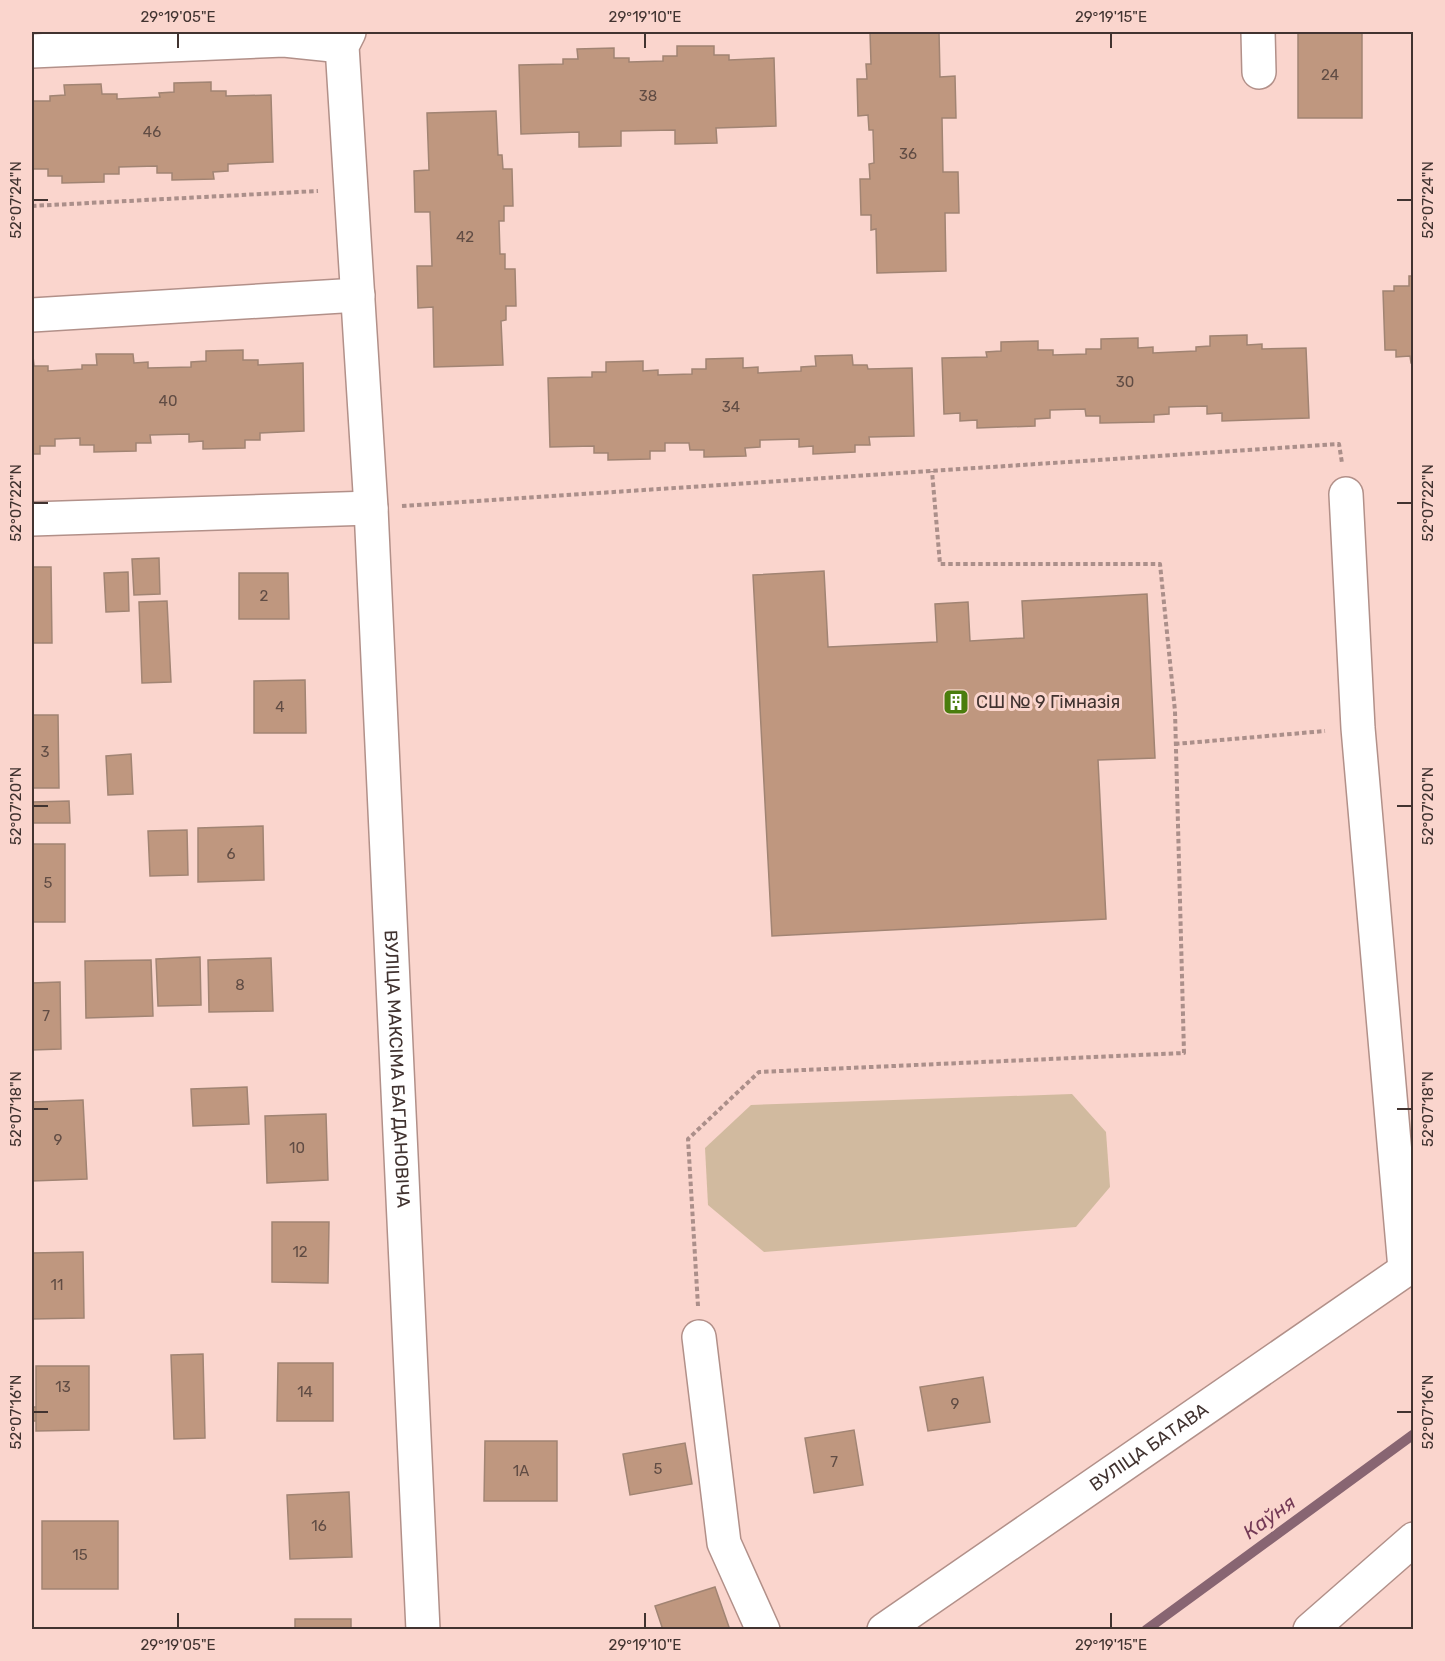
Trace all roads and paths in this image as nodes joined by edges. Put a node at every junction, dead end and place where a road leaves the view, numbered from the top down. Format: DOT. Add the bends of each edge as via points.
graph roads {
  1 [pos="1258,32"];
  2 [pos="346,39"];
  3 [pos="32,51"];
  4 [pos="1259,72"];
  5 [pos="351,189"];
  6 [pos="32,206"];
  7 [pos="358,295"];
  8 [pos="32,315"];
  9 [pos="1339,444"];
  10 [pos="932,471"];
  11 [pos="1346,494"];
  12 [pos="371,508"];
  13 [pos="32,519"];
  14 [pos="1358,728"];
  15 [pos="1175,744"];
  16 [pos="1409,1267"];
  17 [pos="699,1337"];
  18 [pos="1413,1539"];
  19 [pos="423,1629"];
  20 [pos="763,1629"];
  21 [pos="885,1629"];
  22 [pos="1310,1629"];
  1 -- 4 [label="street"];
  2 -- 3 [label="street"];
  2 -- 5 [label="street, ВУЛІЦА МАКСІМА БАГДАНОВІЧА"];
  5 -- 6 [label="path"];
  5 -- 7 [label="street, ВУЛІЦА МАКСІМА БАГДАНОВІЧА"];
  7 -- 8 [label="street"];
  7 -- 12 [label="street, ВУЛІЦА МАКСІМА БАГДАНОВІЧА"];
  9 -- 10 [label="path"];
  10 -- 12 [label="path"];
  10 -- 15 [label="path" via="940,564 1160,564"];
  11 -- 14 [label="street"];
  12 -- 13 [label="street"];
  12 -- 19 [label="street, ВУЛІЦА МАКСІМА БАГДАНОВІЧА"];
  14 -- 15 [label="path"];
  14 -- 16 [label="street"];
  15 -- 17 [label="path" via="1184,1053 759,1072 688,1139"];
  16 -- 21 [label="street, ВУЛІЦА БАТАВА"];
  17 -- 20 [label="street" via="724,1543"];
  18 -- 22 [label="street"];
}
